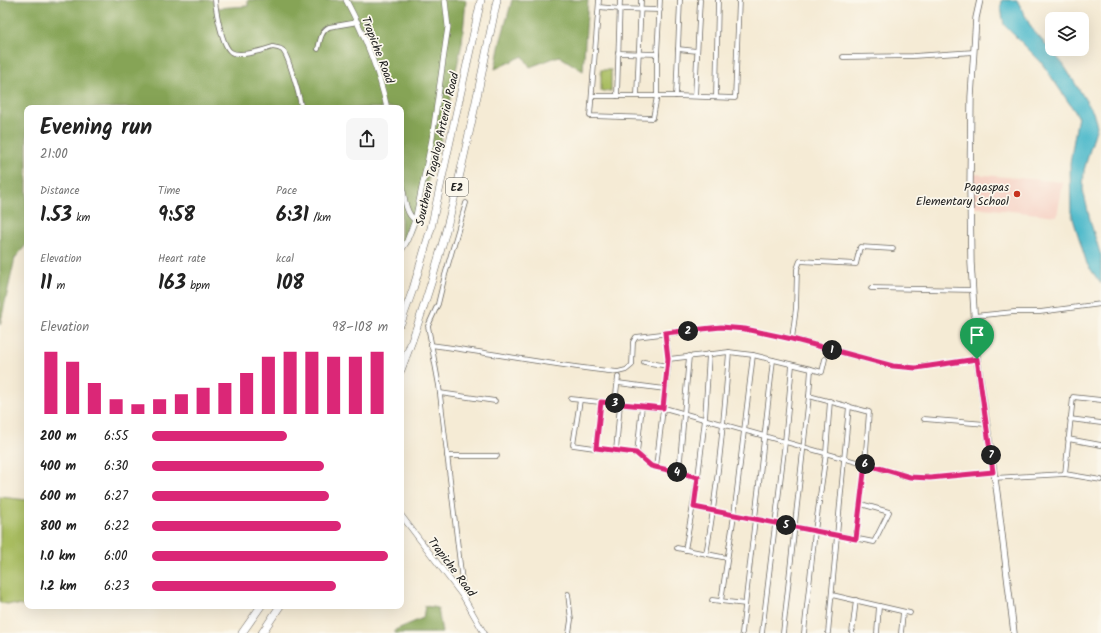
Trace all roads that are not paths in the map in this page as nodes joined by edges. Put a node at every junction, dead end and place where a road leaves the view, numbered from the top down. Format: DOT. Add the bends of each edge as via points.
graph roads {
  1 [pos="215,0"];
  2 [pos="346,0"];
  3 [pos="445,0"];
  4 [pos="481,0"];
  5 [pos="497,0"];
  6 [pos="599,0"];
  7 [pos="620,0"];
  8 [pos="641,0"];
  9 [pos="660,0"];
  10 [pos="680,0"];
  11 [pos="700,0"];
  12 [pos="718,0"];
  13 [pos="739,0"];
  14 [pos="980,0"];
  15 [pos="598,7"];
  16 [pos="620,9"];
  17 [pos="640,10"];
  18 [pos="660,10"];
  19 [pos="358,22"];
  20 [pos="318,49"];
  21 [pos="678,49"];
  22 [pos="697,51"];
  23 [pos="618,52"];
  24 [pos="974,52"];
  25 [pos="638,53"];
  26 [pos="657,54"];
  27 [pos="842,57"];
  28 [pos="637,95"];
  29 [pos="592,96"];
  30 [pos="617,96"];
  31 [pos="657,96"];
  32 [pos="676,96"];
  33 [pos="695,96"];
  34 [pos="716,97"];
  35 [pos="300,105"];
  36 [pos="385,105"];
  37 [pos="404,193"];
  38 [pos="466,203"];
  39 [pos="415,220"];
  40 [pos="404,242"];
  41 [pos="893,249"];
  42 [pos="871,288"];
  43 [pos="973,290"];
  44 [pos="1101,304"];
  45 [pos="404,314"];
  46 [pos="974,316"];
  47 [pos="665,333"];
  48 [pos="792,339"];
  49 [pos="431,345"];
  50 [pos="729,352"];
  51 [pos="709,354"];
  52 [pos="753,355"];
  53 [pos="689,356"];
  54 [pos="668,359"];
  55 [pos="825,359"];
  56 [pos="977,359"];
  57 [pos="773,360"];
  58 [pos="404,362"];
  59 [pos="644,362"];
  60 [pos="792,365"];
  61 [pos="668,366"];
  62 [pos="812,369"];
  63 [pos="618,377"];
  64 [pos="618,383"];
  65 [pos="665,389"];
  66 [pos="440,393"];
  67 [pos="809,396"];
  68 [pos="571,399"];
  69 [pos="580,400"];
  70 [pos="1101,400"];
  71 [pos="495,401"];
  72 [pos="830,401"];
  73 [pos="601,402"];
  74 [pos="615,403"];
  75 [pos="620,404"];
  76 [pos="642,406"];
  77 [pos="849,406"];
  78 [pos="663,408"];
  79 [pos="684,414"];
  80 [pos="705,419"];
  81 [pos="924,419"];
  82 [pos="1070,419"];
  83 [pos="1101,423"];
  84 [pos="986,424"];
  85 [pos="724,425"];
  86 [pos="744,430"];
  87 [pos="764,436"];
  88 [pos="1068,439"];
  89 [pos="785,442"];
  90 [pos="1101,445"];
  91 [pos="804,447"];
  92 [pos="596,448"];
  93 [pos="616,451"];
  94 [pos="636,453"];
  95 [pos="826,453"];
  96 [pos="447,456"];
  97 [pos="497,456"];
  98 [pos="845,459"];
  99 [pos="865,464"];
  100 [pos="656,467"];
  101 [pos="678,472"];
  102 [pos="1065,474"];
  103 [pos="994,475"];
  104 [pos="698,477"];
  105 [pos="1101,480"];
  106 [pos="860,504"];
  107 [pos="694,507"];
  108 [pos="714,511"];
  109 [pos="734,515"];
  110 [pos="404,519"];
  111 [pos="755,519"];
  112 [pos="775,523"];
  113 [pos="794,527"];
  114 [pos="815,531"];
  115 [pos="837,535"];
  116 [pos="856,539"];
  117 [pos="677,548"];
  118 [pos="685,550"];
  119 [pos="706,554"];
  120 [pos="727,558"];
  121 [pos="568,594"];
  122 [pos="832,595"];
  123 [pos="464,598"];
  124 [pos="712,600"];
  125 [pos="856,600"];
  126 [pos="721,601"];
  127 [pos="745,604"];
  128 [pos="879,606"];
  129 [pos="259,609"];
  130 [pos="278,609"];
  131 [pos="903,612"];
  132 [pos="910,613"];
  133 [pos="242,633"];
  134 [pos="262,633"];
  135 [pos="484,633"];
  136 [pos="569,633"];
  137 [pos="742,633"];
  138 [pos="762,633"];
  139 [pos="783,633"];
  140 [pos="804,633"];
  141 [pos="828,633"];
  142 [pos="852,633"];
  143 [pos="876,633"];
  144 [pos="901,633"];
  145 [pos="1014,633"];
  1 -- 35 [label="street" via="216,15 226,47 232,53 240,54 279,48 284,52"];
  2 -- 19 [label="street, Trapiche Road"];
  3 -- 39 [label="street" via="448,27 432,139"];
  4 -- 45 [label="highway, Southern Tagalog Arterial Road / E2" via="431,228"];
  5 -- 58 [label="highway, E2" via="447,230 429,292"];
  6 -- 15 [label="street"];
  7 -- 16 [label="street"];
  8 -- 17 [label="street"];
  9 -- 18 [label="street"];
  10 -- 21 [label="street"];
  11 -- 22 [label="street"];
  12 -- 34 [label="street"];
  13 -- 34 [label="street" via="735,98"];
  14 -- 24 [label="main road"];
  15 -- 16 [label="street"];
  15 -- 29 [label="street"];
  16 -- 17 [label="street"];
  16 -- 23 [label="street"];
  17 -- 18 [label="street"];
  17 -- 25 [label="street"];
  18 -- 26 [label="street"];
  19 -- 20 [label="street" via="325,29"];
  19 -- 36 [label="street, Trapiche Road" via="383,91"];
  21 -- 22 [label="street"];
  21 -- 32 [label="street"];
  22 -- 33 [label="street"];
  23 -- 25 [label="street"];
  23 -- 30 [label="street"];
  24 -- 27 [label="street"];
  24 -- 43 [label="main road" via="970,189"];
  25 -- 26 [label="street"];
  25 -- 28 [label="street"];
  26 -- 31 [label="street"];
  28 -- 30 [label="street"];
  28 -- 31 [label="street"];
  29 -- 30 [label="street"];
  29 -- 31 [label="street" via="590,116 653,118"];
  31 -- 32 [label="street"];
  32 -- 33 [label="street"];
  33 -- 34 [label="street"];
  37 -- 39 [label="street" via="411,217"];
  38 -- 49 [label="street" via="438,304 428,326"];
  39 -- 40 [label="street"];
  41 -- 48 [label="street" via="860,247 856,264 800,261 797,269"];
  42 -- 43 [label="street"];
  43 -- 46 [label="main road"];
  44 -- 46 [label="street" via="1040,312"];
  46 -- 56 [label="main road"];
  47 -- 48 [label="street" via="721,327 745,329"];
  47 -- 49 [label="street" via="636,337 633,342 632,365 618,372"];
  47 -- 54 [label="street"];
  48 -- 56 [label="street" via="893,366 916,368"];
  49 -- 66 [label="street"];
  50 -- 51 [label="street"];
  50 -- 52 [label="street"];
  50 -- 85 [label="street"];
  51 -- 53 [label="street"];
  51 -- 80 [label="street"];
  52 -- 57 [label="street"];
  52 -- 86 [label="street"];
  53 -- 54 [label="street"];
  53 -- 79 [label="street"];
  54 -- 61 [label="street"];
  55 -- 62 [label="street" via="822,372"];
  56 -- 84 [label="main road"];
  57 -- 60 [label="street"];
  57 -- 87 [label="street"];
  59 -- 61 [label="street"];
  60 -- 62 [label="street"];
  60 -- 89 [label="street"];
  61 -- 65 [label="street"];
  62 -- 67 [label="street"];
  63 -- 64 [label="street"];
  64 -- 65 [label="street"];
  64 -- 74 [label="street"];
  65 -- 78 [label="street"];
  66 -- 71 [label="street"];
  66 -- 96 [label="street"];
  67 -- 72 [label="street"];
  67 -- 91 [label="street"];
  68 -- 69 [label="street"];
  69 -- 73 [label="street"];
  69 -- 92 [label="street" via="574,446"];
  70 -- 82 [label="street" via="1073,397"];
  72 -- 77 [label="street"];
  72 -- 95 [label="street"];
  73 -- 74 [label="street"];
  73 -- 92 [label="street"];
  74 -- 75 [label="street"];
  75 -- 76 [label="street"];
  75 -- 93 [label="street"];
  76 -- 78 [label="street"];
  76 -- 94 [label="street"];
  77 -- 98 [label="street"];
  77 -- 99 [label="street" via="869,412"];
  78 -- 79 [label="street"];
  78 -- 100 [label="street"];
  79 -- 80 [label="street"];
  79 -- 101 [label="street"];
  80 -- 85 [label="street"];
  80 -- 104 [label="street"];
  81 -- 84 [label="street"];
  82 -- 83 [label="street"];
  82 -- 88 [label="street"];
  84 -- 103 [label="main road"];
  85 -- 86 [label="street"];
  85 -- 108 [label="street"];
  86 -- 87 [label="street"];
  86 -- 109 [label="street"];
  87 -- 89 [label="street"];
  87 -- 111 [label="street"];
  88 -- 90 [label="street"];
  88 -- 102 [label="street"];
  89 -- 91 [label="street"];
  89 -- 112 [label="street"];
  91 -- 95 [label="street"];
  91 -- 113 [label="street"];
  92 -- 93 [label="street"];
  93 -- 94 [label="street"];
  94 -- 100 [label="street" via="651,466"];
  95 -- 98 [label="street"];
  95 -- 114 [label="street"];
  96 -- 97 [label="street"];
  96 -- 123 [label="street"];
  98 -- 99 [label="street"];
  98 -- 115 [label="street"];
  99 -- 103 [label="street" via="910,477"];
  99 -- 106 [label="street"];
  100 -- 101 [label="street"];
  101 -- 104 [label="street"];
  102 -- 103 [label="street"];
  102 -- 105 [label="street"];
  103 -- 145 [label="main road"];
  104 -- 107 [label="street"];
  106 -- 116 [label="street"];
  106 -- 116 [label="street" via="889,512 874,542"];
  107 -- 108 [label="street"];
  107 -- 118 [label="street"];
  108 -- 109 [label="street"];
  108 -- 119 [label="street"];
  109 -- 111 [label="street"];
  109 -- 120 [label="street"];
  110 -- 123 [label="street, Trapiche Road"];
  111 -- 112 [label="street"];
  111 -- 127 [label="street"];
  112 -- 113 [label="street"];
  112 -- 138 [label="street"];
  113 -- 114 [label="street"];
  113 -- 139 [label="street"];
  114 -- 115 [label="street"];
  114 -- 140 [label="street"];
  115 -- 116 [label="street"];
  115 -- 122 [label="street"];
  117 -- 118 [label="street"];
  118 -- 119 [label="street"];
  119 -- 120 [label="street"];
  120 -- 126 [label="street"];
  121 -- 136 [label="street" via="571,620"];
  122 -- 125 [label="street"];
  122 -- 141 [label="street"];
  123 -- 135 [label="street, Trapiche Road"];
  124 -- 126 [label="street"];
  125 -- 128 [label="street"];
  125 -- 142 [label="street"];
  126 -- 127 [label="street"];
  127 -- 137 [label="street"];
  128 -- 131 [label="street"];
  128 -- 143 [label="street"];
  129 -- 133 [label="highway"];
  130 -- 134 [label="highway"];
  131 -- 132 [label="street"];
  131 -- 144 [label="street"];
}
